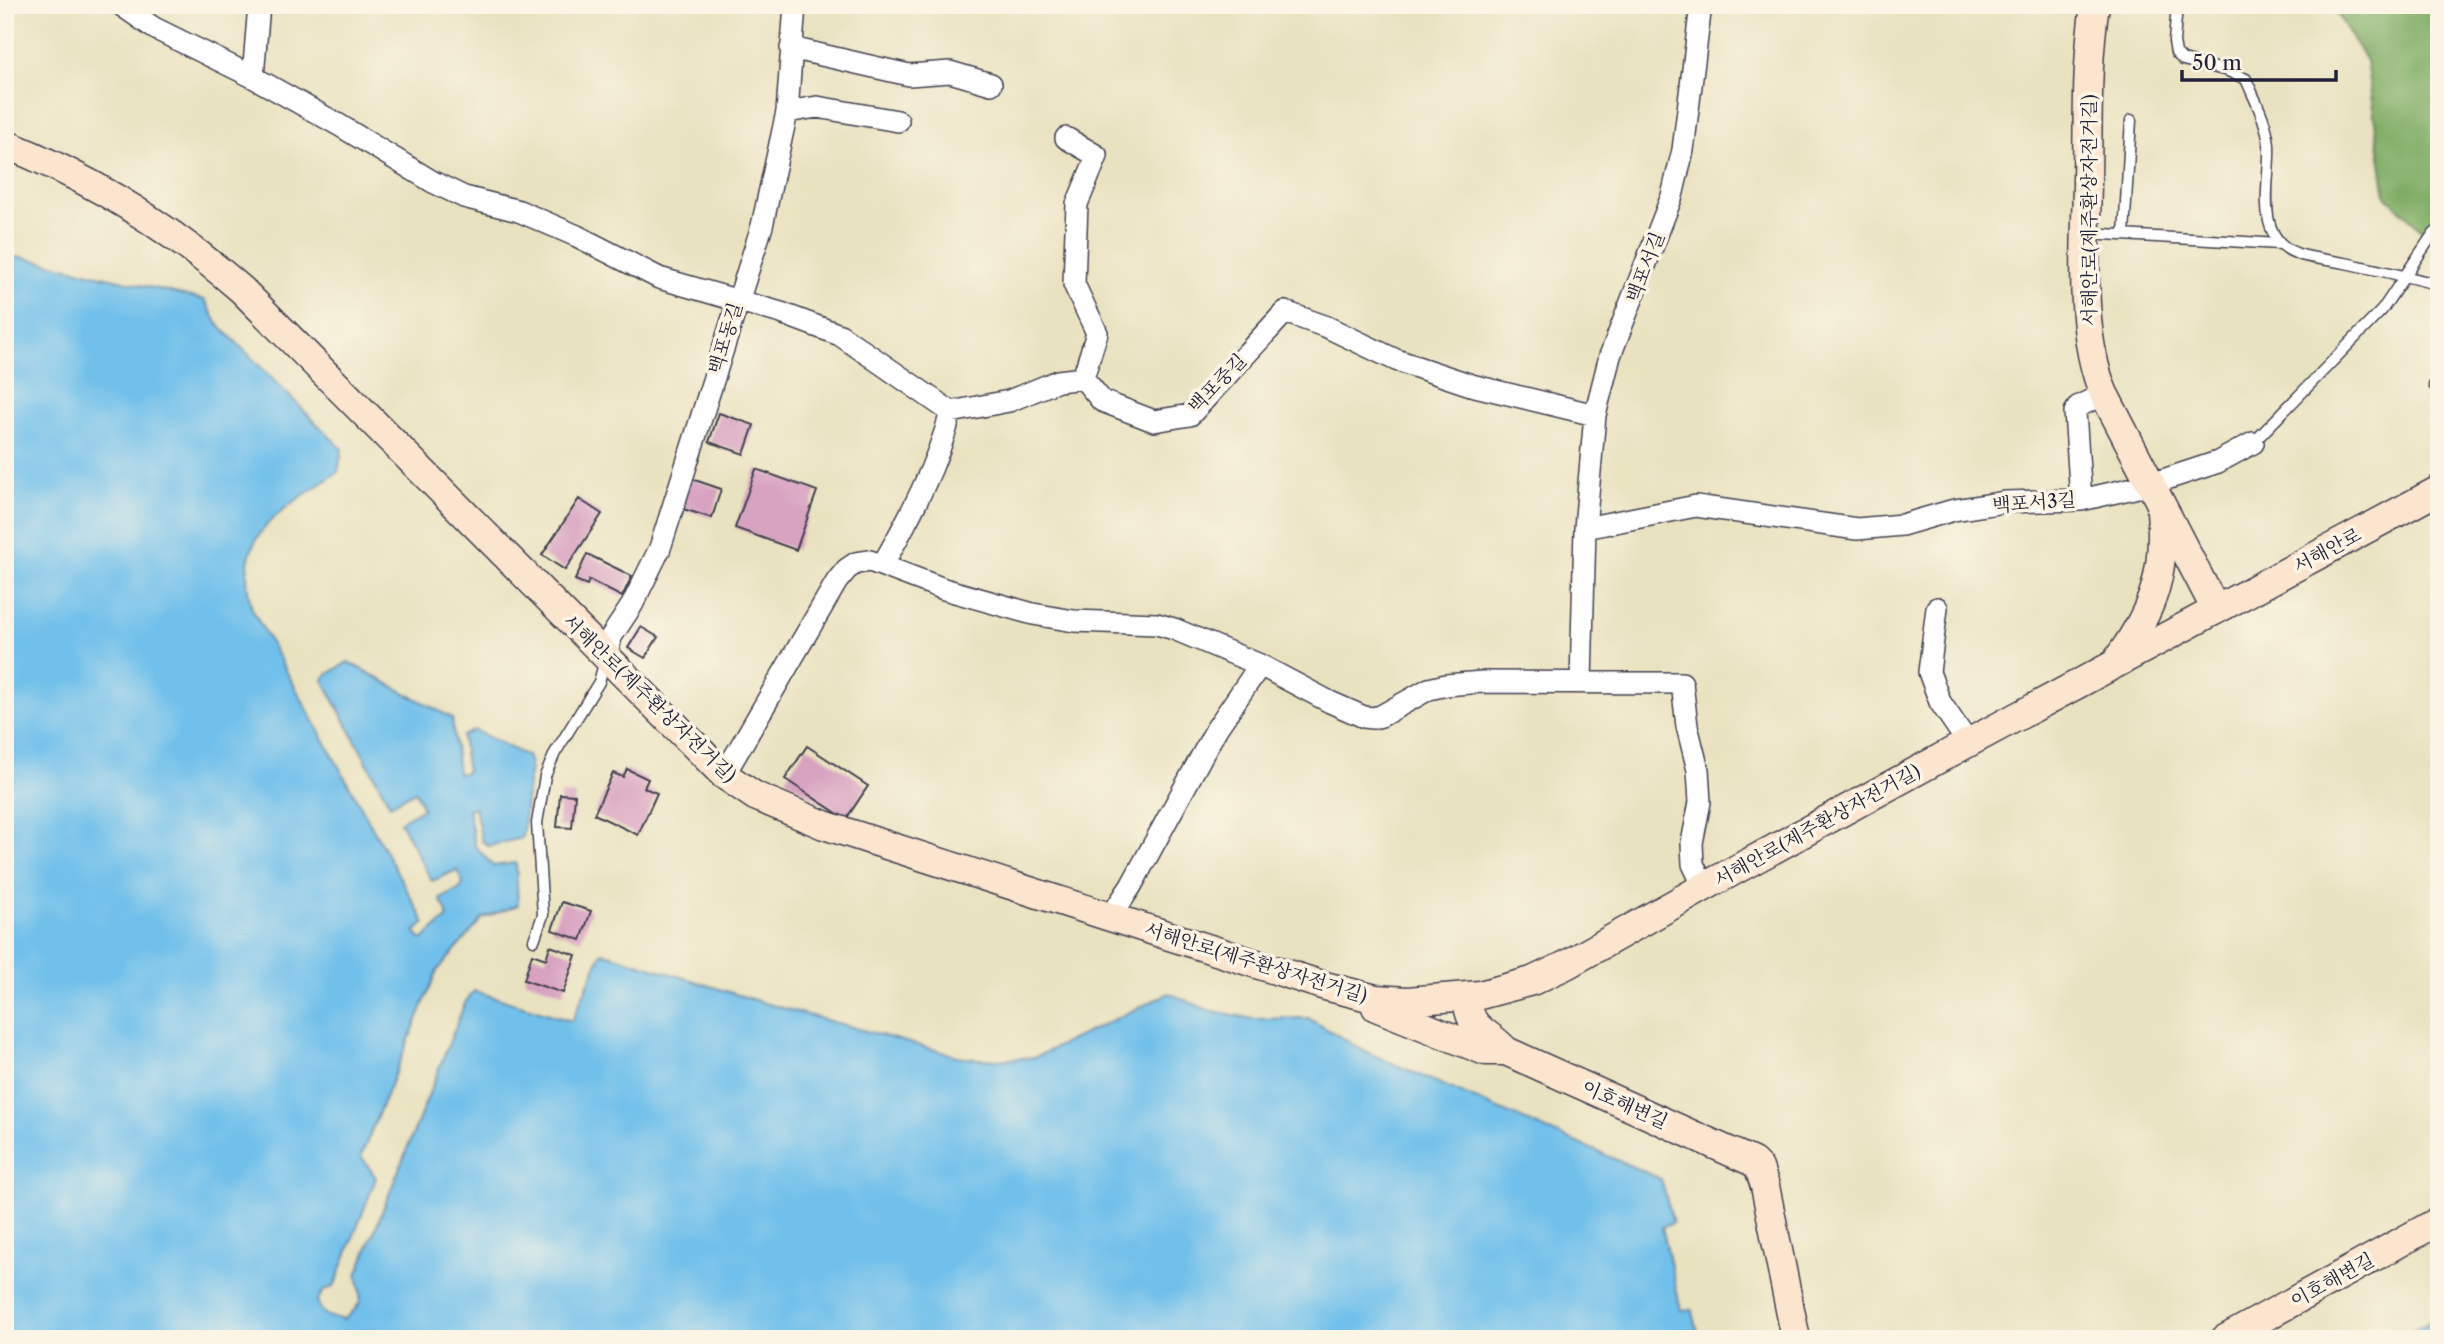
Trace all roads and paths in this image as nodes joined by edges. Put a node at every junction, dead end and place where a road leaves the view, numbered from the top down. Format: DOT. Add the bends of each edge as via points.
graph roads {
  1 [pos="121,5"];
  2 [pos="259,5"];
  3 [pos="795,5"];
  4 [pos="1701,5"];
  5 [pos="2095,5"];
  6 [pos="2177,5"];
  7 [pos="792,48"];
  8 [pos="253,77"];
  9 [pos="991,84"];
  10 [pos="787,112"];
  11 [pos="2131,120"];
  12 [pos="898,121"];
  13 [pos="1066,138"];
  14 [pos="5,145"];
  15 [pos="2439,229"];
  16 [pos="2086,233"];
  17 [pos="2124,234"];
  18 [pos="2280,244"];
  19 [pos="2405,275"];
  20 [pos="2439,285"];
  21 [pos="737,302"];
  22 [pos="1083,378"];
  23 [pos="2104,394"];
  24 [pos="951,412"];
  25 [pos="1595,415"];
  26 [pos="2253,443"];
  27 [pos="2439,490"];
  28 [pos="2156,492"];
  29 [pos="2081,500"];
  30 [pos="1586,528"];
  31 [pos="883,564"];
  32 [pos="1937,608"];
  33 [pos="2216,610"];
  34 [pos="606,657"];
  35 [pos="2114,664"];
  36 [pos="1260,665"];
  37 [pos="1581,682"];
  38 [pos="1968,743"];
  39 [pos="724,775"];
  40 [pos="1704,887"];
  41 [pos="1111,916"];
  42 [pos="534,940"];
  43 [pos="1325,986"];
  44 [pos="1467,997"];
  45 [pos="1506,1051"];
  46 [pos="2439,1221"];
  47 [pos="1796,1339"];
  48 [pos="2225,1339"];
  1 -- 8 [label="street" via="154,28"];
  2 -- 8 [label="street"];
  3 -- 7 [label="street, 백포동길"];
  4 -- 25 [label="street, 백포서길" via="1683,150 1672,196 1610,356"];
  5 -- 16 [label="street, 서해안로(제주환상자전거길)" via="2089,64"];
  6 -- 18 [label="lane" via="2176,53 2183,60 2246,79 2269,144 2267,212 2269,229"];
  7 -- 9 [label="street" via="909,75 950,72"];
  7 -- 10 [label="street, 백포동길"];
  8 -- 21 [label="street" via="464,197 519,211 659,278"];
  10 -- 12 [label="street" via="817,107"];
  10 -- 21 [label="street, 백포동길" via="762,226"];
  11 -- 17 [label="lane"];
  13 -- 22 [label="street" via="1097,156 1077,204 1074,284 1097,333"];
  14 -- 34 [label="street, 서해안로(제주환상자전거길)" via="142,212 243,290"];
  15 -- 19 [label="lane, 백포서3길"];
  16 -- 17 [label="lane"];
  16 -- 23 [label="street, 서해안로(제주환상자전거길)" via="2088,327 2096,376"];
  17 -- 18 [label="lane"];
  18 -- 19 [label="lane" via="2296,254"];
  19 -- 20 [label="lane"];
  19 -- 26 [label="lane, 백포서3길" via="2382,310"];
  21 -- 24 [label="street" via="781,313 850,341"];
  21 -- 34 [label="street, 백포동길" via="660,548 611,637"];
  22 -- 24 [label="street" via="1058,381 1009,401"];
  22 -- 25 [label="street, 백포중길" via="1102,401 1154,421 1190,415 1285,312 1471,385"];
  23 -- 28 [label="street, 서해안로(제주환상자전거길)"];
  23 -- 29 [label="street" via="2075,412"];
  24 -- 31 [label="street" via="925,482"];
  25 -- 30 [label="street, 백포서길"];
  26 -- 28 [label="street, 백포서3길"];
  27 -- 33 [label="street, 서해안로"];
  28 -- 29 [label="street, 백포서3길"];
  28 -- 33 [label="street, 서해안로(제주환상자전거길)"];
  28 -- 35 [label="street" via="2164,540 2159,581 2145,617"];
  29 -- 30 [label="street, 백포서3길" via="2005,502 1902,525 1857,529 1696,506"];
  30 -- 37 [label="street, 백포서길"];
  31 -- 36 [label="street" via="944,589 1033,614 1074,621 1157,624"];
  31 -- 39 [label="street" via="856,563 837,581"];
  32 -- 38 [label="street" via="1929,672 1940,702"];
  33 -- 35 [label="street, 서해안로(제주환상자전거길)"];
  34 -- 39 [label="street, 서해안로(제주환상자전거길)"];
  34 -- 42 [label="lane" via="599,682 545,776 537,823 543,915"];
  35 -- 38 [label="street, 서해안로(제주환상자전거길)"];
  36 -- 37 [label="street" via="1330,702 1373,718 1446,685"];
  36 -- 41 [label="street" via="1217,729"];
  37 -- 40 [label="street" via="1682,683 1699,791 1693,864"];
  38 -- 40 [label="street, 서해안로(제주환상자전거길)"];
  39 -- 41 [label="street, 서해안로(제주환상자전거길)" via="755,796 824,825"];
  40 -- 44 [label="street, 서해안로(제주환상자전거길)" via="1566,965 1513,987"];
  41 -- 43 [label="street, 서해안로(제주환상자전거길)"];
  43 -- 44 [label="street, 서해안로(제주환상자전거길)" via="1376,999"];
  43 -- 45 [label="street, 이호해변길" via="1485,1051"];
  44 -- 45 [label="street" via="1472,1023"];
  45 -- 47 [label="street, 이호해변길" via="1753,1162 1765,1186"];
  46 -- 48 [label="street, 이호해변길"];
}
